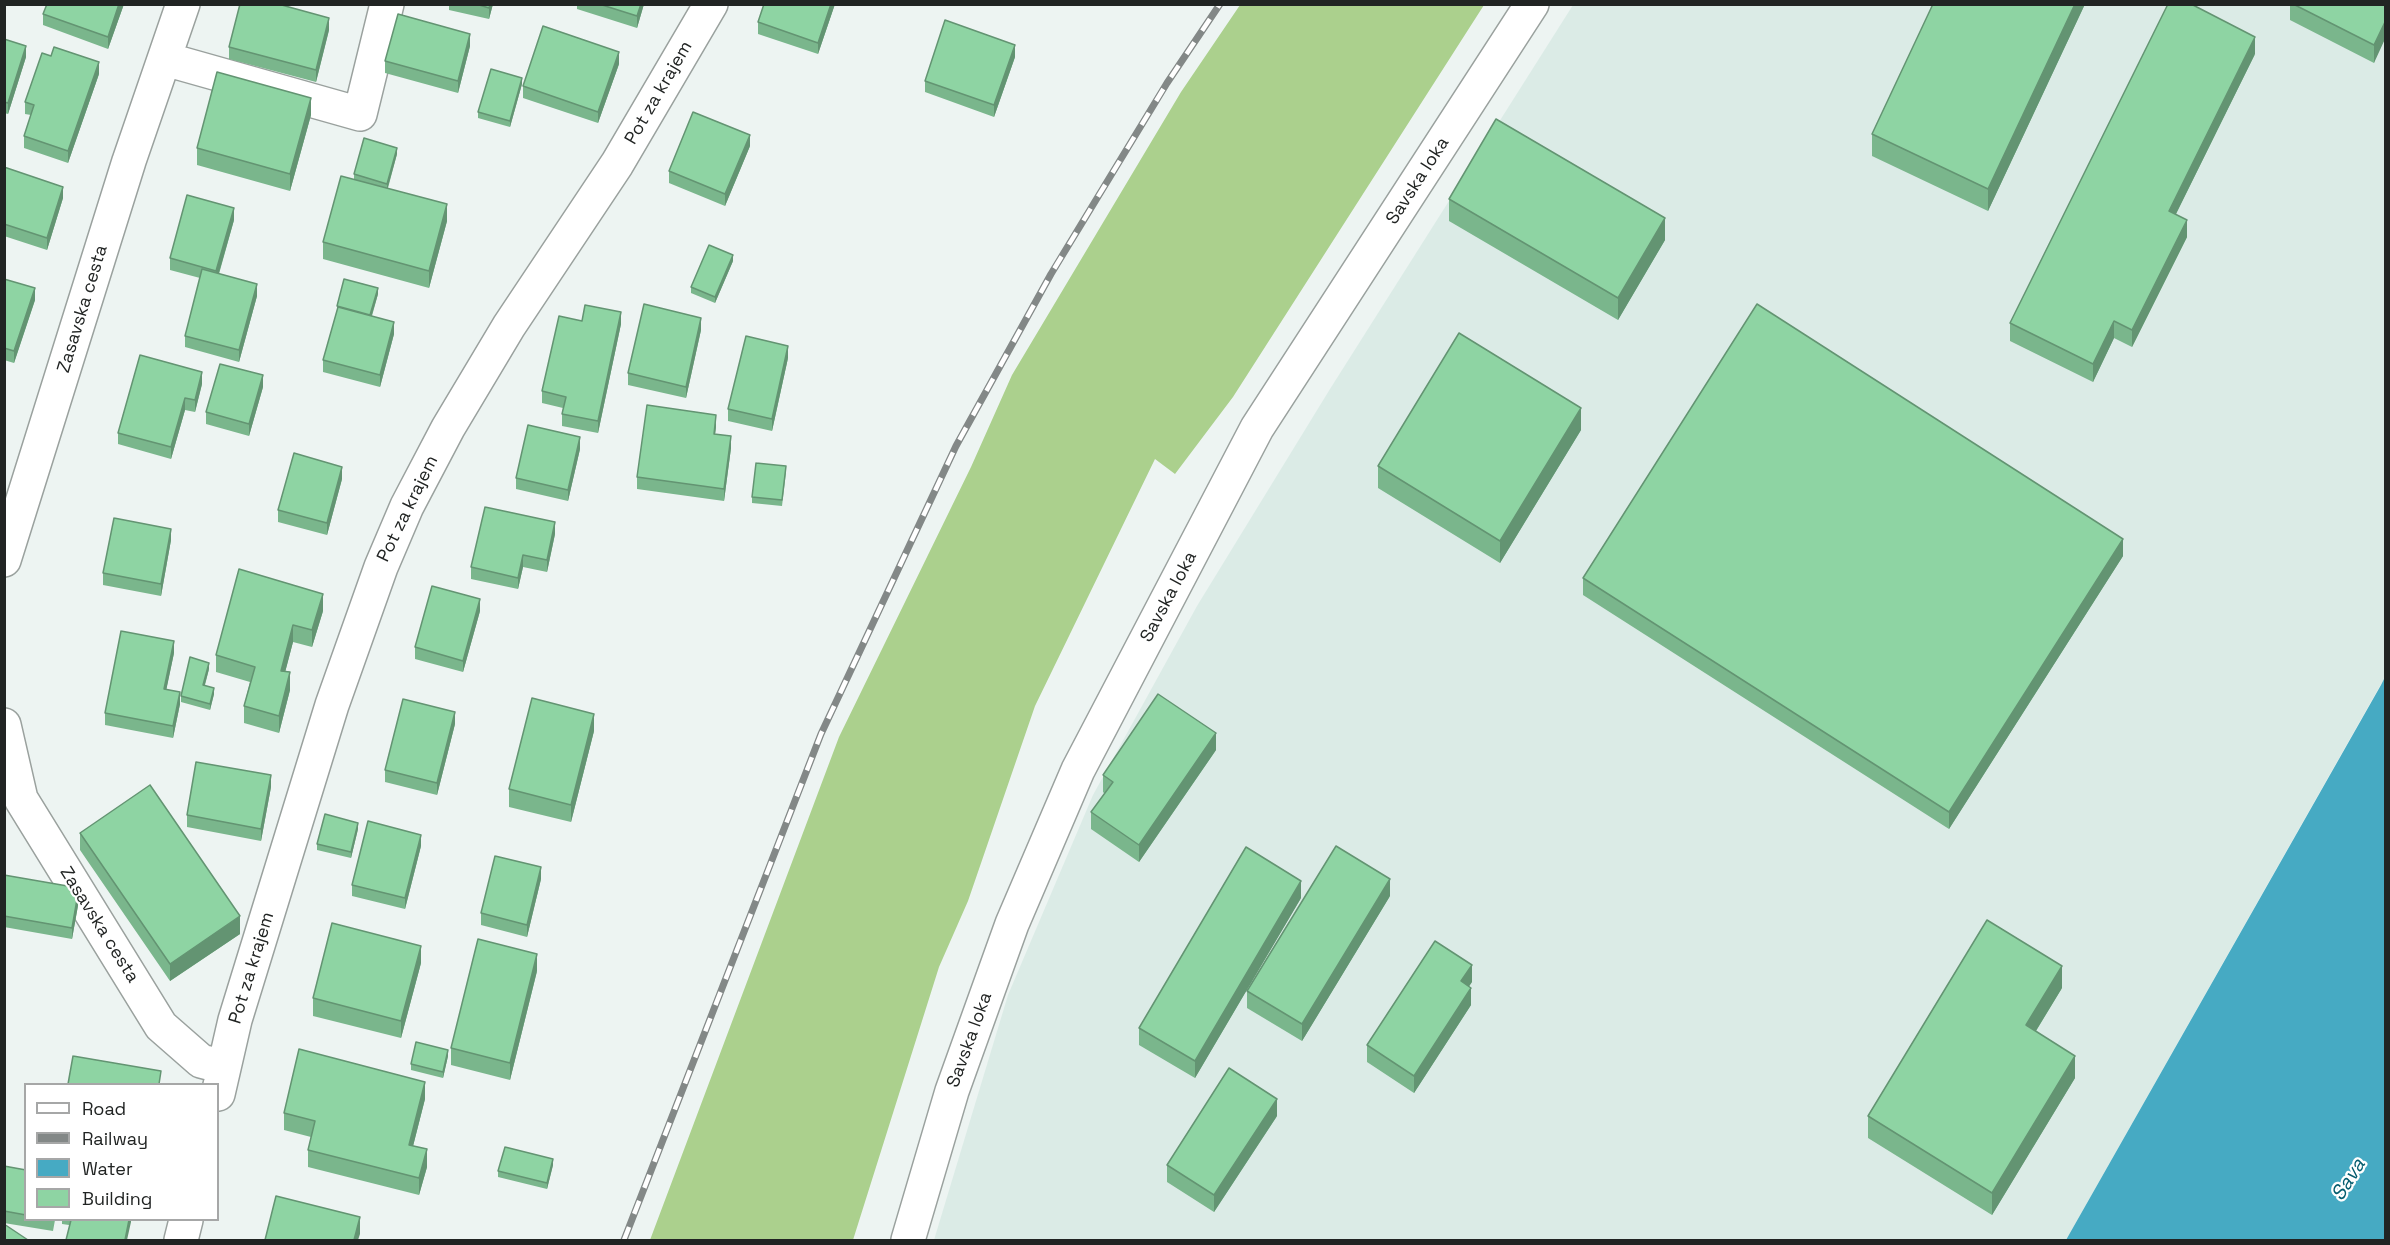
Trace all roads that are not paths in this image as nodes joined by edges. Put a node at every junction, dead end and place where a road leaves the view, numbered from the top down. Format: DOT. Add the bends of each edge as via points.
graph roads {
  1 [pos="183,4"];
  2 [pos="387,4"];
  3 [pos="711,4"];
  4 [pos="1532,4"];
  5 [pos="165,59"];
  6 [pos="4,560"];
  7 [pos="4,725"];
  8 [pos="13,796"];
  9 [pos="221,1080"];
  10 [pos="186,1221"];
  11 [pos="182,1240"];
  12 [pos="908,1240"];
  1 -- 5 [label="street, Zasavska cesta"];
  2 -- 5 [label="street" via="360,114"];
  3 -- 9 [label="street, Pot za krajem" via="617,165 509,326 448,428 408,506 381,567 332,705 235,1020"];
  4 -- 12 [label="street, Savska loka" via="1257,428 1078,770 1000,957 952,1091"];
  5 -- 6 [label="street, Zasavska cesta" via="129,161"];
  7 -- 8 [label="street, Zasavska cesta"];
  8 -- 9 [label="street, Zasavska cesta" via="162,1026"];
  10 -- 11 [label="street"];
}
